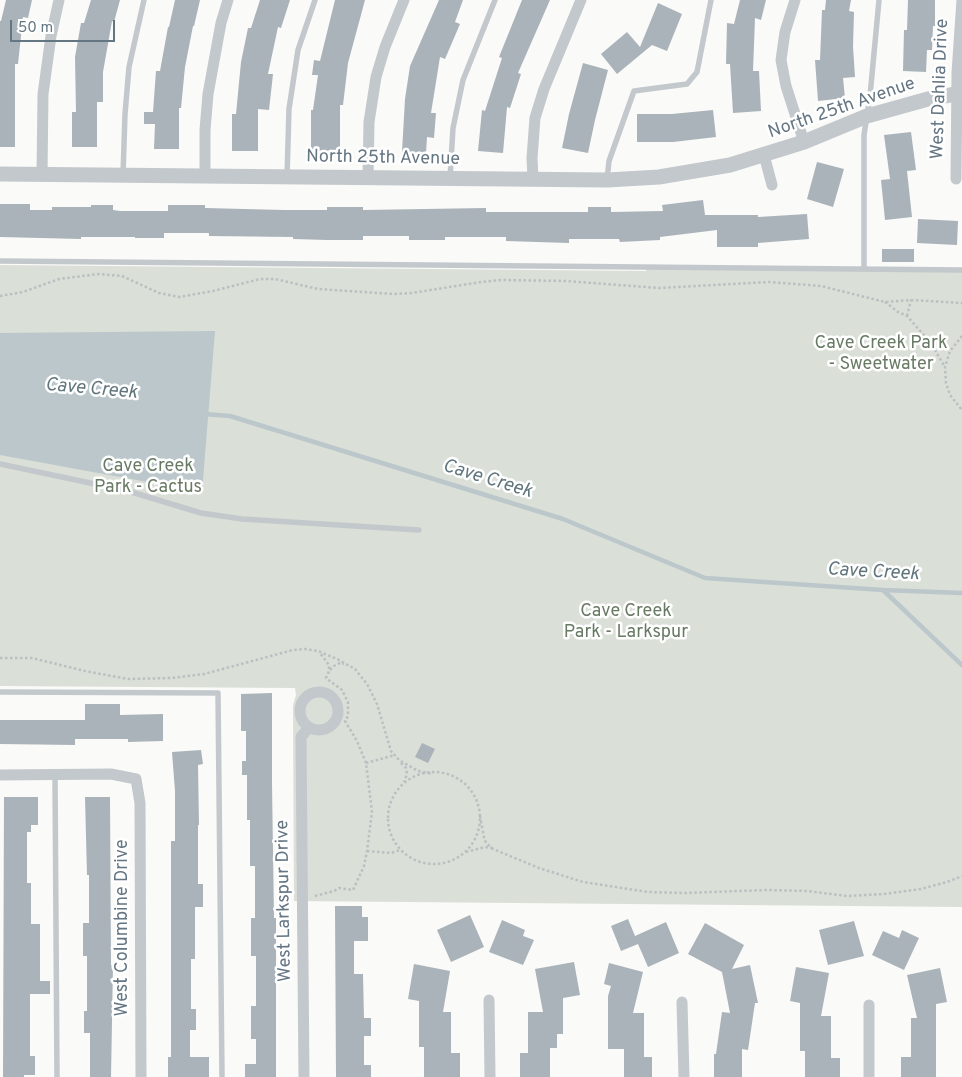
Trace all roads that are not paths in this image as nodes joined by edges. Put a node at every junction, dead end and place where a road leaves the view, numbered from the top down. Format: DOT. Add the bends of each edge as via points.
graph roads {
  1 [pos="59,0"];
  2 [pos="144,0"];
  3 [pos="228,0"];
  4 [pos="315,0"];
  5 [pos="404,0"];
  6 [pos="495,0"];
  7 [pos="582,0"];
  8 [pos="711,0"];
  9 [pos="794,0"];
  10 [pos="879,0"];
  11 [pos="962,0"];
  12 [pos="959,94"];
  13 [pos="868,116"];
  14 [pos="804,142"];
  15 [pos="764,155"];
  16 [pos="0,174"];
  17 [pos="42,175"];
  18 [pos="123,175"];
  19 [pos="205,176"];
  20 [pos="287,177"];
  21 [pos="368,178"];
  22 [pos="450,178"];
  23 [pos="533,179"];
  24 [pos="956,179"];
  25 [pos="607,180"];
  26 [pos="772,185"];
  27 [pos="0,261"];
  28 [pos="864,269"];
  29 [pos="962,270"];
  30 [pos="0,464"];
  31 [pos="419,530"];
  32 [pos="0,692"];
  33 [pos="309,726"];
  34 [pos="0,775"];
  35 [pos="55,775"];
  36 [pos="489,1000"];
  37 [pos="682,1002"];
  38 [pos="869,1005"];
  39 [pos="57,1077"];
  40 [pos="141,1077"];
  41 [pos="222,1077"];
  42 [pos="304,1077"];
  43 [pos="490,1077"];
  44 [pos="684,1077"];
  45 [pos="869,1077"];
  1 -- 17 [label="street" via="43,94"];
  2 -- 18 [label="lane" via="129,67"];
  3 -- 19 [label="street" via="208,94"];
  4 -- 20 [label="lane" via="298,50 289,109"];
  5 -- 21 [label="street" via="376,77 369,122"];
  6 -- 22 [label="lane" via="463,80 453,128"];
  7 -- 23 [label="street" via="535,118"];
  8 -- 25 [label="lane" via="698,72 687,84 634,91 609,161"];
  9 -- 14 [label="street" via="781,60"];
  10 -- 13 [label="lane"];
  11 -- 12 [label="street, West Dahlia Drive"];
  12 -- 13 [label="street, North 25th Avenue" via="928,98"];
  12 -- 24 [label="street, West Dahlia Drive"];
  13 -- 14 [label="street, North 25th Avenue"];
  13 -- 28 [label="lane" via="863,152"];
  14 -- 15 [label="street, North 25th Avenue"];
  15 -- 25 [label="street, North 25th Avenue" via="730,166 686,174"];
  15 -- 26 [label="street, North 25th Avenue"];
  16 -- 17 [label="street, North 25th Avenue"];
  17 -- 18 [label="street, North 25th Avenue"];
  18 -- 19 [label="street, North 25th Avenue"];
  19 -- 20 [label="street, North 25th Avenue"];
  20 -- 21 [label="street, North 25th Avenue"];
  21 -- 22 [label="street, North 25th Avenue"];
  22 -- 23 [label="street, North 25th Avenue"];
  23 -- 25 [label="street, North 25th Avenue"];
  27 -- 28 [label="lane"];
  28 -- 29 [label="lane"];
  30 -- 31 [label="lane" via="128,491 200,513 242,519"];
  32 -- 41 [label="lane" via="218,693"];
  33 -- 42 [label="street, West Larkspur Drive" via="301,737"];
  34 -- 35 [label="street"];
  35 -- 39 [label="lane"];
  35 -- 40 [label="street, West Columbine Drive" via="112,774 136,779 140,803"];
  36 -- 43 [label="street"];
  37 -- 44 [label="street"];
  38 -- 45 [label="street"];
}
